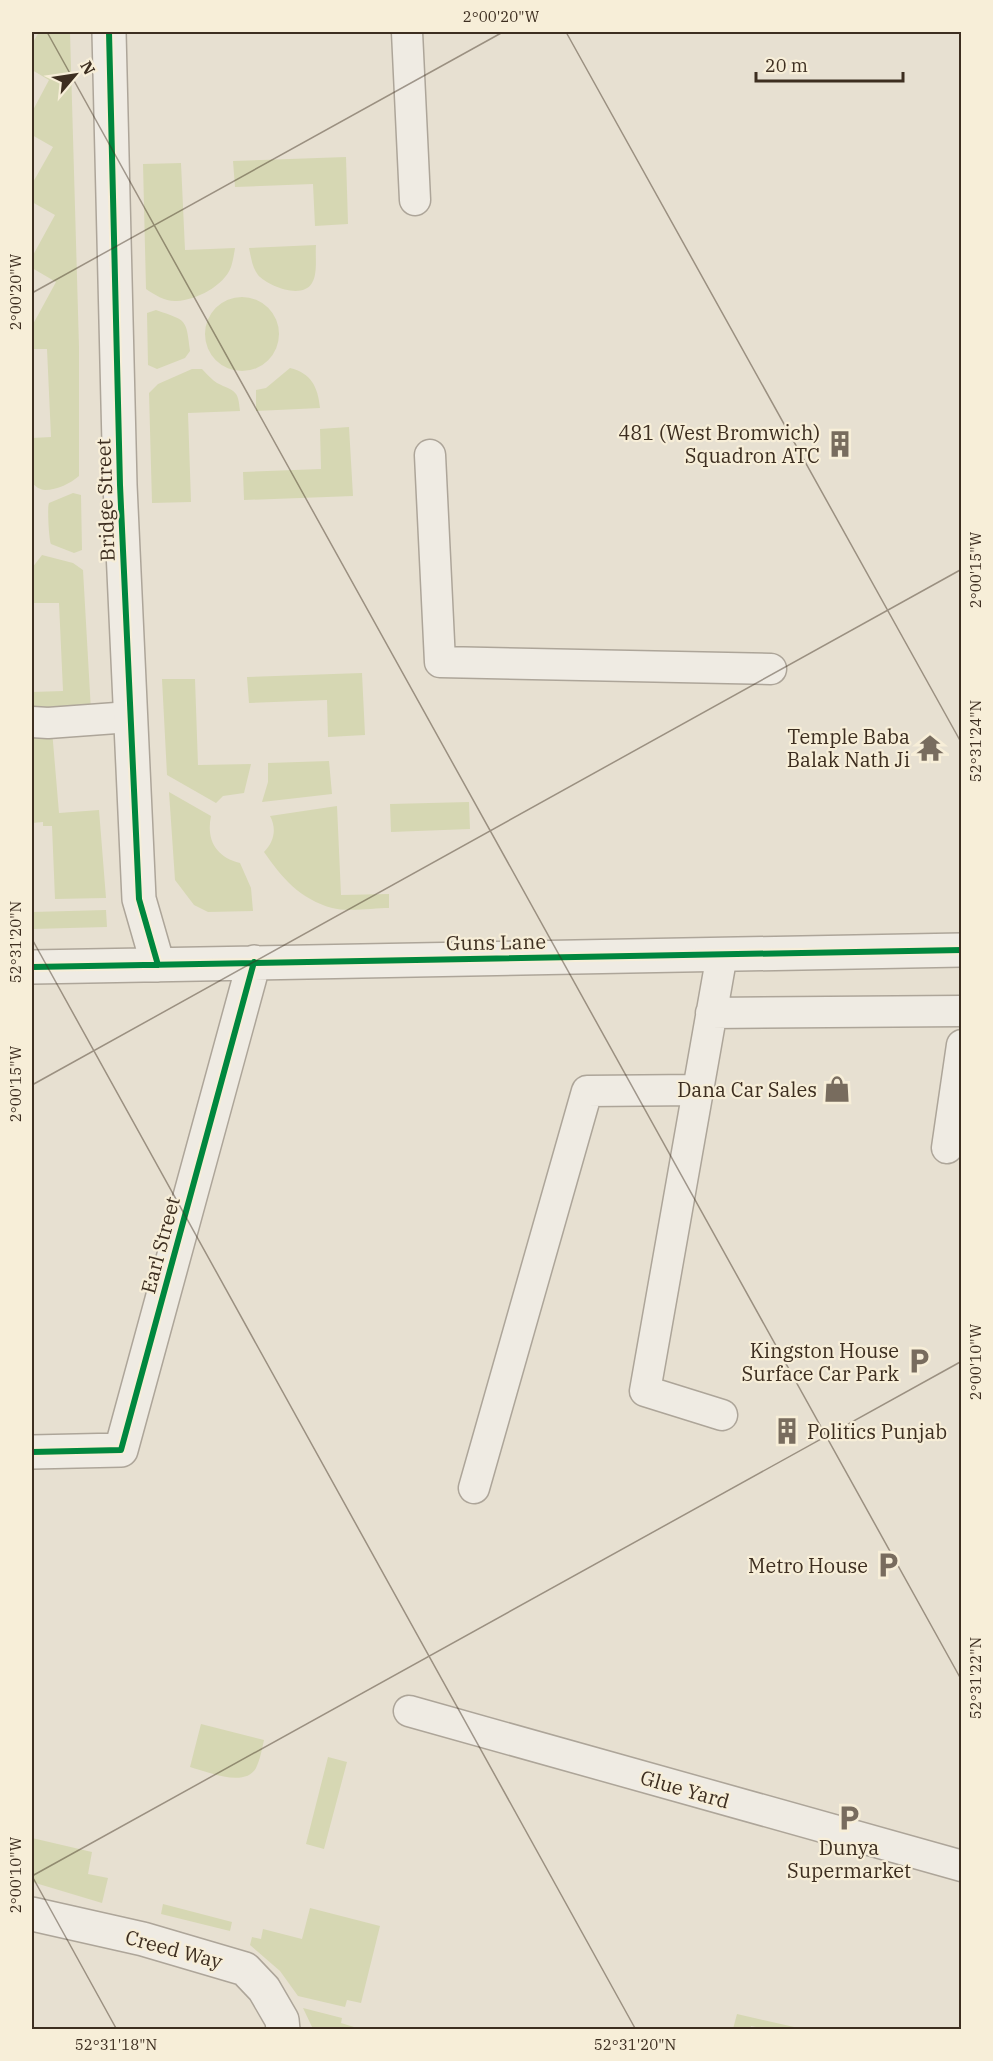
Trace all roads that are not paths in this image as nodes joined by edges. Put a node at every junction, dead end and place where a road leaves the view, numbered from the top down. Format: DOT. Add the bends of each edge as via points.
graph roads {
  1 [pos="109,32"];
  2 [pos="407,32"];
  3 [pos="416,200"];
  4 [pos="430,455"];
  5 [pos="771,669"];
  6 [pos="130,717"];
  7 [pos="32,722"];
  8 [pos="962,950"];
  9 [pos="722,954"];
  10 [pos="254,962"];
  11 [pos="158,965"];
  12 [pos="32,967"];
  13 [pos="962,1011"];
  14 [pos="711,1013"];
  15 [pos="961,1055"];
  16 [pos="698,1090"];
  17 [pos="947,1148"];
  18 [pos="722,1415"];
  19 [pos="32,1452"];
  20 [pos="474,1488"];
  21 [pos="408,1711"];
  22 [pos="962,1866"];
  23 [pos="32,1914"];
  24 [pos="283,2030"];
  1 -- 6 [label="street, Bridge Street"];
  2 -- 3 [label="lane"];
  4 -- 5 [label="lane" via="440,662"];
  6 -- 7 [label="lane"];
  6 -- 11 [label="street, Bridge Street" via="139,899"];
  8 -- 9 [label="street, Guns Lane"];
  9 -- 10 [label="street, Guns Lane"];
  9 -- 14 [label="lane"];
  10 -- 11 [label="street, Guns Lane"];
  10 -- 19 [label="street, Earl Street" via="121,1450"];
  11 -- 12 [label="street, Guns Lane"];
  13 -- 14 [label="lane"];
  14 -- 16 [label="lane"];
  15 -- 17 [label="lane"];
  16 -- 18 [label="lane" via="645,1391"];
  16 -- 20 [label="lane" via="587,1092"];
  21 -- 22 [label="lane, Glue Yard"];
  23 -- 24 [label="street, Creed Way" via="143,1939 245,1969 264,1989 282,2020"];
}
